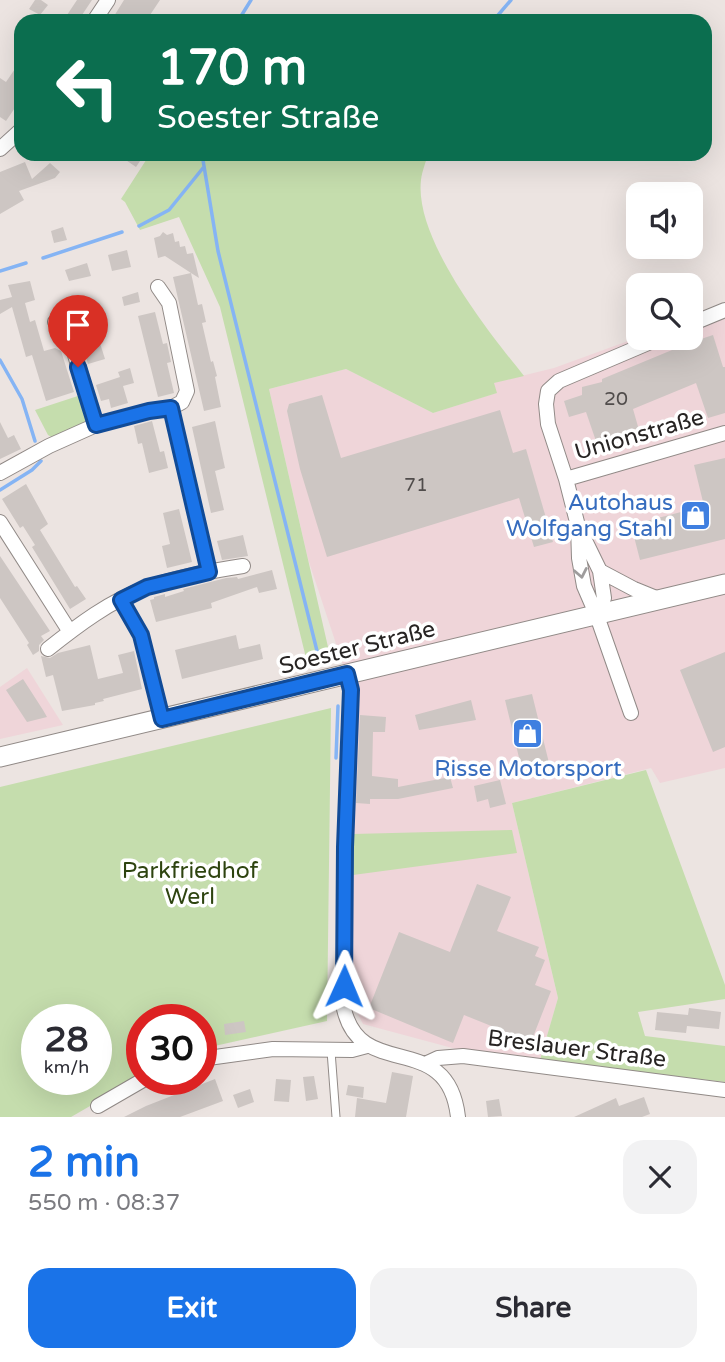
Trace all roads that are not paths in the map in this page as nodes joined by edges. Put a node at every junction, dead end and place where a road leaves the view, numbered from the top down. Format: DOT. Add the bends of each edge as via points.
graph roads {
  1 [pos="14,136"];
  2 [pos="0,149"];
  3 [pos="158,287"];
  4 [pos="725,310"];
  5 [pos="703,319"];
  6 [pos="55,321"];
  7 [pos="632,350"];
  8 [pos="171,408"];
  9 [pos="96,425"];
  10 [pos="725,433"];
  11 [pos="0,473"];
  12 [pos="566,479"];
  13 [pos="0,522"];
  14 [pos="578,526"];
  15 [pos="243,566"];
  16 [pos="209,572"];
  17 [pos="600,572"];
  18 [pos="725,584"];
  19 [pos="121,600"];
  20 [pos="662,600"];
  21 [pos="597,616"];
  22 [pos="70,632"];
  23 [pos="48,649"];
  24 [pos="347,674"];
  25 [pos="631,713"];
  26 [pos="162,719"];
  27 [pos="0,757"];
  28 [pos="367,1046"];
  29 [pos="331,1051"];
  30 [pos="217,1057"];
  31 [pos="425,1064"];
  32 [pos="126,1090"];
  33 [pos="725,1090"];
  34 [pos="99,1106"];
  35 [pos="335,1117"];
  36 [pos="458,1117"];
  1 -- 2 [label="street"];
  3 -- 8 [label="street" via="169,303 187,391 182,402"];
  4 -- 5 [label="street"];
  6 -- 9 [label="street" via="72,345"];
  7 -- 12 [label="street, Unionstraße" via="559,381 548,391 548,424"];
  8 -- 9 [label="street"];
  8 -- 16 [label="street"];
  9 -- 11 [label="street"];
  10 -- 12 [label="street, Unionstraße"];
  12 -- 14 [label="street, Unionstraße"];
  13 -- 22 [label="street"];
  14 -- 17 [label="street, Unionstraße"];
  14 -- 21 [label="street, Unionstraße, one-way" via="584,586"];
  15 -- 16 [label="street"];
  16 -- 19 [label="street" via="147,587"];
  17 -- 20 [label="street"];
  17 -- 21 [label="street, Unionstraße" via="604,598"];
  18 -- 20 [label="main road, Soester Straße"];
  19 -- 22 [label="street"];
  19 -- 26 [label="street" via="141,635"];
  20 -- 21 [label="main road, Soester Straße"];
  21 -- 24 [label="main road, Soester Straße"];
  21 -- 25 [label="street"];
  22 -- 23 [label="street"];
  24 -- 26 [label="main road, Soester Straße"];
  24 -- 28 [label="street" via="351,690 344,1009 353,1033"];
  26 -- 27 [label="main road, Soester Straße"];
  28 -- 29 [label="street"];
  28 -- 31 [label="street"];
  29 -- 30 [label="street" via="273,1049"];
  29 -- 35 [label="lane"];
  31 -- 33 [label="street, Breslauer Straße" via="463,1056"];
  31 -- 36 [label="street" via="448,1082"];
  32 -- 34 [label="street"];
}
